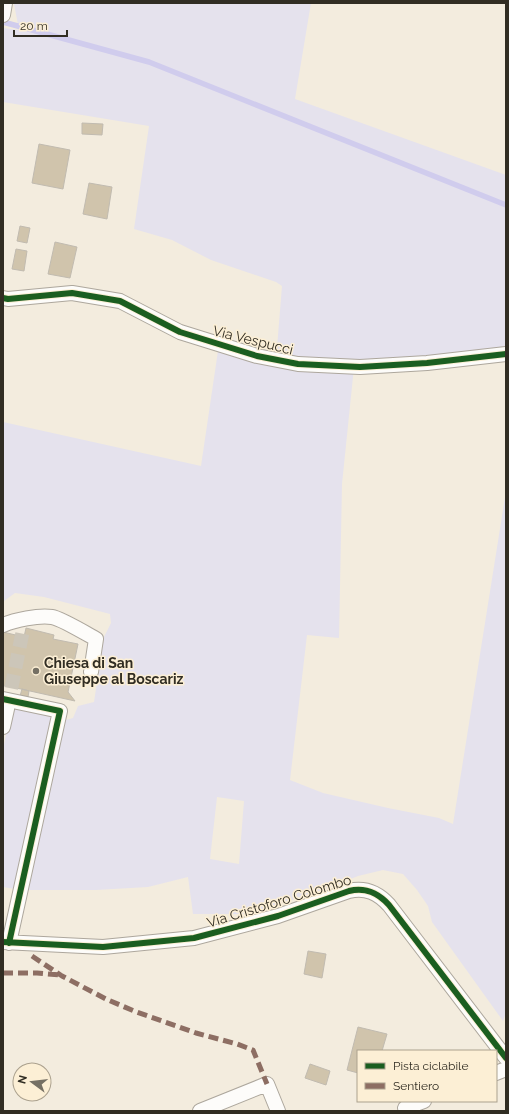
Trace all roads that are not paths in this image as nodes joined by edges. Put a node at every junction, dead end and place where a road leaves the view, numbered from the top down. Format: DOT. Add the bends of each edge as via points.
graph roads {
  1 [pos="5,3"];
  2 [pos="3,15"];
  3 [pos="3,298"];
  4 [pos="506,354"];
  5 [pos="3,625"];
  6 [pos="91,672"];
  7 [pos="5,704"];
  8 [pos="3,726"];
  9 [pos="6,942"];
  10 [pos="506,1058"];
  11 [pos="422,1102"];
  12 [pos="403,1110"];
  13 [pos="200,1111"];
  14 [pos="278,1111"];
  1 -- 2 [label="street"];
  3 -- 4 [label="street, Via Vespucci" via="72,293 120,301 180,332 257,356 298,364 360,367"];
  5 -- 6 [label="street" via="24,625 53,617 96,639"];
  7 -- 8 [label="street"];
  7 -- 9 [label="street" via="60,711"];
  9 -- 10 [label="street, Via Cristoforo Colombo" via="103,947 194,938 278,916 356,889 366,890 381,897 389,905"];
  11 -- 12 [label="street"];
  13 -- 14 [label="street" via="267,1084"];
}
